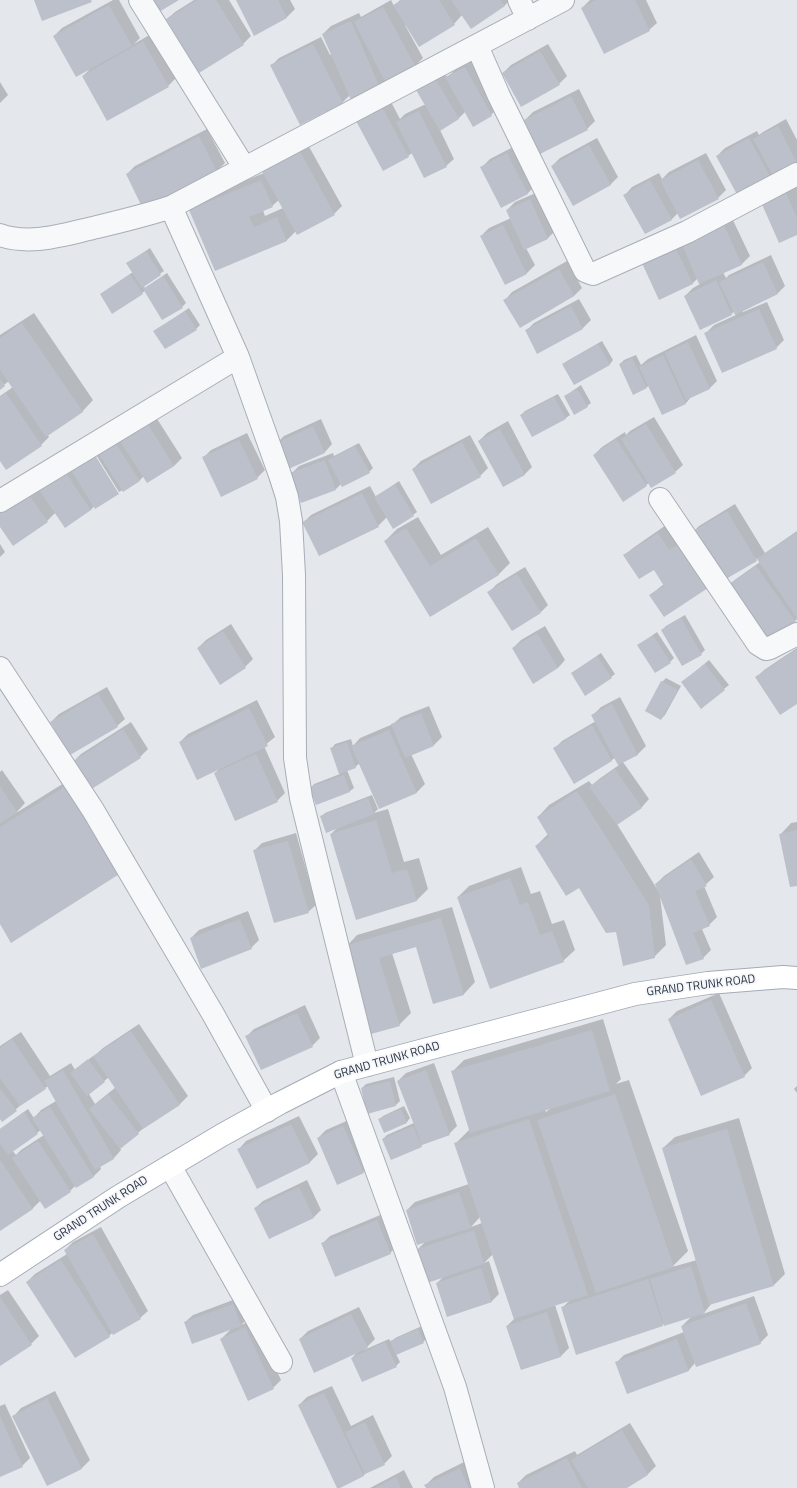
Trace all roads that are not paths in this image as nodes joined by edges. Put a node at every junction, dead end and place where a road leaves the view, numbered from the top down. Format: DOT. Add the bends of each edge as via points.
graph roads {
  1 [pos="140,0"];
  2 [pos="563,0"];
  3 [pos="523,9"];
  4 [pos="477,46"];
  5 [pos="244,167"];
  6 [pos="797,174"];
  7 [pos="171,207"];
  8 [pos="0,235"];
  9 [pos="238,357"];
  10 [pos="660,499"];
  11 [pos="0,501"];
  12 [pos="797,634"];
  13 [pos="0,668"];
  14 [pos="797,978"];
  15 [pos="367,1065"];
  16 [pos="341,1072"];
  17 [pos="266,1111"];
  18 [pos="170,1166"];
  19 [pos="0,1275"];
  20 [pos="281,1362"];
  21 [pos="483,1488"];
  1 -- 5 [label="street"];
  2 -- 3 [label="street"];
  3 -- 4 [label="street"];
  4 -- 5 [label="street"];
  4 -- 6 [label="street" via="502,103 588,273 593,274 687,232"];
  5 -- 7 [label="street"];
  7 -- 8 [label="street" via="146,216 57,236 22,239"];
  7 -- 9 [label="street"];
  9 -- 11 [label="street"];
  9 -- 15 [label="street" via="280,475 291,520 294,575 295,758 301,798"];
  10 -- 12 [label="street" via="758,644 766,649 770,648"];
  13 -- 17 [label="street" via="93,810 213,1014"];
  14 -- 15 [label="main road, GRAND TRUNK ROAD" via="708,983 635,994"];
  15 -- 16 [label="main road, GRAND TRUNK ROAD"];
  16 -- 17 [label="main road, GRAND TRUNK ROAD"];
  16 -- 21 [label="street" via="455,1387"];
  17 -- 18 [label="main road, GRAND TRUNK ROAD"];
  18 -- 19 [label="main road, GRAND TRUNK ROAD"];
  18 -- 20 [label="street"];
}
